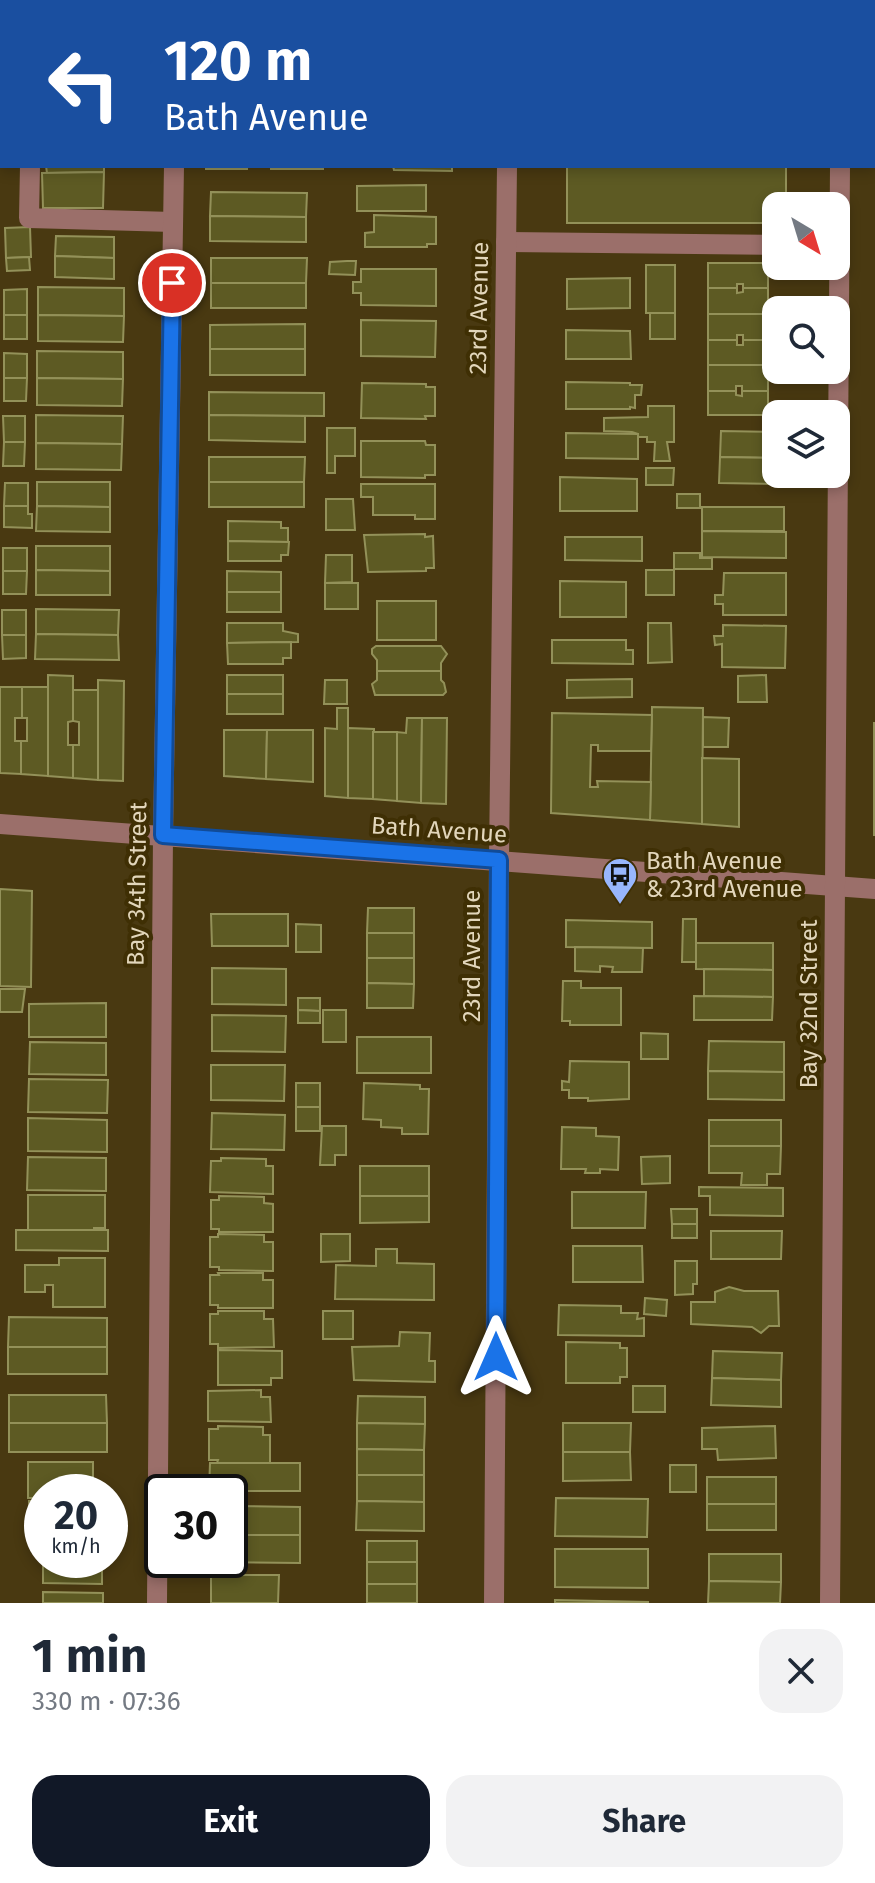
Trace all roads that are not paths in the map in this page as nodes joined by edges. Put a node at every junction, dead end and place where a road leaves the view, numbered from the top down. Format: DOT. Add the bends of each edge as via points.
graph roads {
  1 [pos="30,168"];
  2 [pos="174,168"];
  3 [pos="507,168"];
  4 [pos="840,168"];
  5 [pos="839,192"];
  6 [pos="173,222"];
  7 [pos="506,242"];
  8 [pos="762,245"];
  9 [pos="838,280"];
  10 [pos="0,824"];
  11 [pos="163,835"];
  12 [pos="499,860"];
  13 [pos="835,886"];
  14 [pos="875,889"];
  15 [pos="157,1603"];
  16 [pos="494,1603"];
  17 [pos="830,1603"];
  1 -- 6 [label="street" via="29,218"];
  2 -- 6 [label="street, Bay 34th Street"];
  3 -- 7 [label="street, 23rd Avenue"];
  4 -- 5 [label="street, Bay 32nd Street"];
  6 -- 11 [label="street, Bay 34th Street"];
  7 -- 8 [label="street"];
  7 -- 12 [label="street, 23rd Avenue"];
  9 -- 13 [label="street, Bay 32nd Street"];
  10 -- 11 [label="street, Bath Avenue"];
  11 -- 12 [label="street, Bath Avenue"];
  11 -- 15 [label="street, Bay 34th Street"];
  12 -- 13 [label="street, Bath Avenue"];
  12 -- 16 [label="street, 23rd Avenue"];
  13 -- 14 [label="street, Bath Avenue"];
  13 -- 17 [label="street, Bay 32nd Street"];
}
